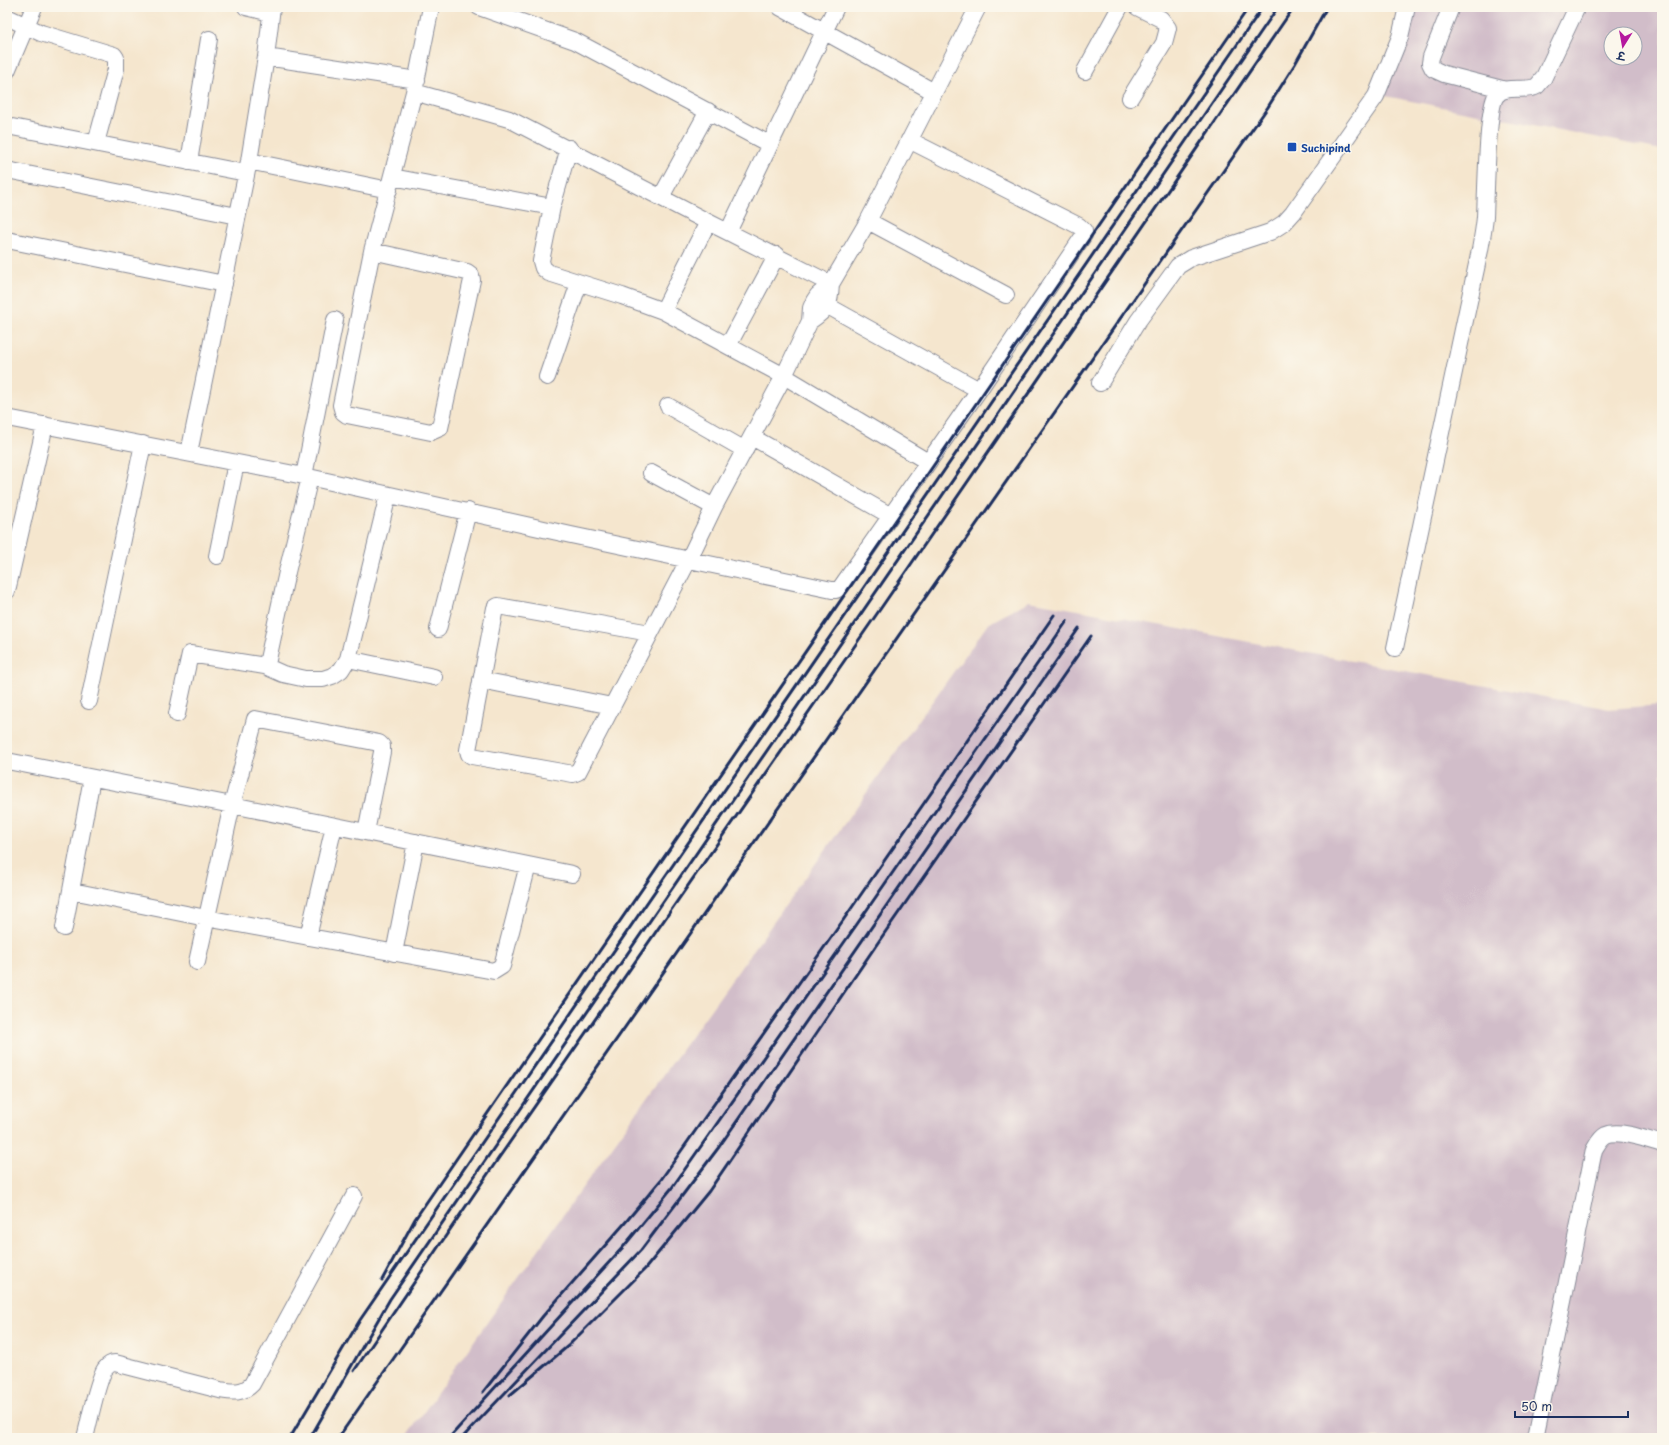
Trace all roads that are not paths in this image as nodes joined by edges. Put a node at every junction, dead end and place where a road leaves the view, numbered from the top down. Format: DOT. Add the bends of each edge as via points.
graph roads {
  1 [pos="34,7"];
  2 [pos="246,7"];
  3 [pos="431,7"];
  4 [pos="479,7"];
  5 [pos="780,7"];
  6 [pos="836,7"];
  7 [pos="978,7"];
  8 [pos="1120,7"];
  9 [pos="1137,7"];
  10 [pos="1407,7"];
  11 [pos="1450,7"];
  12 [pos="1577,7"];
  13 [pos="272,10"];
  14 [pos="7,17"];
  15 [pos="26,27"];
  16 [pos="824,30"];
  17 [pos="209,39"];
  18 [pos="266,57"];
  19 [pos="7,71"];
  20 [pos="1085,71"];
  21 [pos="415,86"];
  22 [pos="1506,90"];
  23 [pos="934,92"];
  24 [pos="1130,98"];
  25 [pos="708,111"];
  26 [pos="7,126"];
  27 [pos="909,140"];
  28 [pos="96,143"];
  29 [pos="769,144"];
  30 [pos="569,148"];
  31 [pos="189,162"];
  32 [pos="247,167"];
  33 [pos="7,170"];
  34 [pos="391,183"];
  35 [pos="661,197"];
  36 [pos="552,207"];
  37 [pos="237,216"];
  38 [pos="868,221"];
  39 [pos="708,222"];
  40 [pos="728,232"];
  41 [pos="7,240"];
  42 [pos="372,251"];
  43 [pos="776,255"];
  44 [pos="579,283"];
  45 [pos="224,284"];
  46 [pos="832,284"];
  47 [pos="1006,295"];
  48 [pos="828,306"];
  49 [pos="663,311"];
  50 [pos="335,320"];
  51 [pos="810,321"];
  52 [pos="728,346"];
  53 [pos="784,376"];
  54 [pos="547,377"];
  55 [pos="1100,383"];
  56 [pos="979,390"];
  57 [pos="668,406"];
  58 [pos="7,418"];
  59 [pos="45,425"];
  60 [pos="748,443"];
  61 [pos="143,444"];
  62 [pos="189,453"];
  63 [pos="928,462"];
  64 [pos="236,463"];
  65 [pos="651,473"];
  66 [pos="307,477"];
  67 [pos="388,495"];
  68 [pos="714,507"];
  69 [pos="468,511"];
  70 [pos="891,516"];
  71 [pos="217,556"];
  72 [pos="689,559"];
  73 [pos="7,591"];
  74 [pos="438,629"];
  75 [pos="650,633"];
  76 [pos="1395,648"];
  77 [pos="348,659"];
  78 [pos="265,666"];
  79 [pos="434,677"];
  80 [pos="481,680"];
  81 [pos="89,701"];
  82 [pos="612,706"];
  83 [pos="177,714"];
  84 [pos="7,761"];
  85 [pos="92,778"];
  86 [pos="232,805"];
  87 [pos="334,826"];
  88 [pos="366,832"];
  89 [pos="416,842"];
  90 [pos="528,865"];
  91 [pos="572,874"];
  92 [pos="72,891"];
  93 [pos="206,918"];
  94 [pos="64,928"];
  95 [pos="308,937"];
  96 [pos="394,953"];
  97 [pos="197,962"];
  98 [pos="1662,1144"];
  99 [pos="354,1196"];
  100 [pos="85,1438"];
  101 [pos="1535,1438"];
  1 -- 15 [label="street"];
  2 -- 13 [label="street"];
  3 -- 21 [label="street"];
  4 -- 25 [label="street" via="575,41"];
  5 -- 16 [label="street"];
  6 -- 16 [label="street"];
  7 -- 23 [label="street"];
  8 -- 20 [label="street"];
  9 -- 24 [label="street" via="1160,19 1168,28 1164,43"];
  10 -- 55 [label="street" via="1400,37 1376,96 1293,213 1270,232 1191,258 1178,266 1138,321"];
  11 -- 22 [label="street" via="1430,57 1433,69"];
  12 -- 22 [label="street" via="1543,79 1537,86"];
  13 -- 18 [label="street"];
  14 -- 15 [label="street"];
  15 -- 19 [label="street"];
  15 -- 28 [label="street" via="114,55 116,58 116,69"];
  16 -- 23 [label="street"];
  16 -- 29 [label="street"];
  17 -- 31 [label="street"];
  18 -- 21 [label="street"];
  18 -- 32 [label="street"];
  21 -- 30 [label="street" via="509,118"];
  21 -- 34 [label="street"];
  22 -- 76 [label="street" via="1499,93 1494,102 1485,219 1480,250"];
  23 -- 27 [label="street"];
  25 -- 29 [label="street"];
  25 -- 35 [label="street"];
  26 -- 28 [label="street"];
  27 -- 38 [label="street"];
  27 -- 56 [label="street" via="1079,226 1084,231 1084,235"];
  28 -- 31 [label="street"];
  29 -- 40 [label="street"];
  30 -- 35 [label="street"];
  30 -- 36 [label="street"];
  31 -- 32 [label="street"];
  32 -- 34 [label="street"];
  32 -- 37 [label="street"];
  33 -- 37 [label="street"];
  34 -- 36 [label="street"];
  34 -- 42 [label="street"];
  35 -- 39 [label="street"];
  36 -- 44 [label="street" via="541,260 542,268 549,273"];
  37 -- 45 [label="street"];
  38 -- 46 [label="street"];
  38 -- 47 [label="street"];
  39 -- 40 [label="street"];
  39 -- 49 [label="street"];
  40 -- 43 [label="street"];
  41 -- 45 [label="street"];
  42 -- 42 [label="street" via="471,275 440,428 431,432 347,415 343,412 341,405"];
  43 -- 46 [label="street"];
  43 -- 52 [label="street"];
  44 -- 49 [label="street"];
  44 -- 54 [label="street"];
  45 -- 62 [label="street"];
  46 -- 48 [label="street"];
  46 -- 51 [label="street" via="814,301"];
  48 -- 51 [label="street" via="823,313"];
  48 -- 56 [label="street"];
  49 -- 52 [label="street"];
  50 -- 66 [label="street"];
  51 -- 53 [label="street"];
  52 -- 53 [label="street"];
  53 -- 60 [label="street"];
  53 -- 63 [label="street"];
  56 -- 63 [label="street"];
  57 -- 60 [label="street"];
  58 -- 59 [label="street"];
  59 -- 61 [label="street"];
  59 -- 73 [label="street"];
  60 -- 68 [label="street"];
  60 -- 70 [label="street"];
  61 -- 62 [label="street"];
  61 -- 81 [label="street"];
  62 -- 64 [label="street"];
  63 -- 70 [label="street"];
  64 -- 66 [label="street"];
  64 -- 71 [label="street"];
  65 -- 68 [label="street"];
  66 -- 67 [label="street"];
  66 -- 78 [label="street"];
  67 -- 69 [label="street"];
  67 -- 77 [label="street"];
  68 -- 72 [label="street"];
  69 -- 72 [label="street"];
  69 -- 74 [label="street"];
  70 -- 72 [label="street" via="836,590"];
  72 -- 75 [label="street"];
  75 -- 80 [label="street" via="498,606 493,611"];
  75 -- 82 [label="street"];
  77 -- 78 [label="street" via="341,670 323,679 306,679 283,674"];
  77 -- 79 [label="street"];
  78 -- 83 [label="street" via="190,654"];
  80 -- 82 [label="street"];
  80 -- 82 [label="street" via="468,750 472,756 576,774"];
  84 -- 85 [label="street"];
  85 -- 86 [label="street"];
  85 -- 92 [label="street"];
  86 -- 87 [label="street"];
  86 -- 88 [label="street" via="255,719 378,743 382,746 382,752"];
  86 -- 93 [label="street"];
  87 -- 88 [label="street"];
  87 -- 95 [label="street"];
  88 -- 89 [label="street"];
  89 -- 90 [label="street"];
  89 -- 96 [label="street"];
  90 -- 91 [label="street"];
  90 -- 96 [label="street" via="502,966 498,969 494,971"];
  92 -- 93 [label="street"];
  92 -- 94 [label="street"];
  93 -- 95 [label="street"];
  93 -- 97 [label="street"];
  95 -- 96 [label="street"];
  98 -- 101 [label="street" via="1630,1135 1606,1135 1594,1150"];
  99 -- 100 [label="street" via="248,1388 234,1392 220,1390 112,1363 102,1376"];
}
